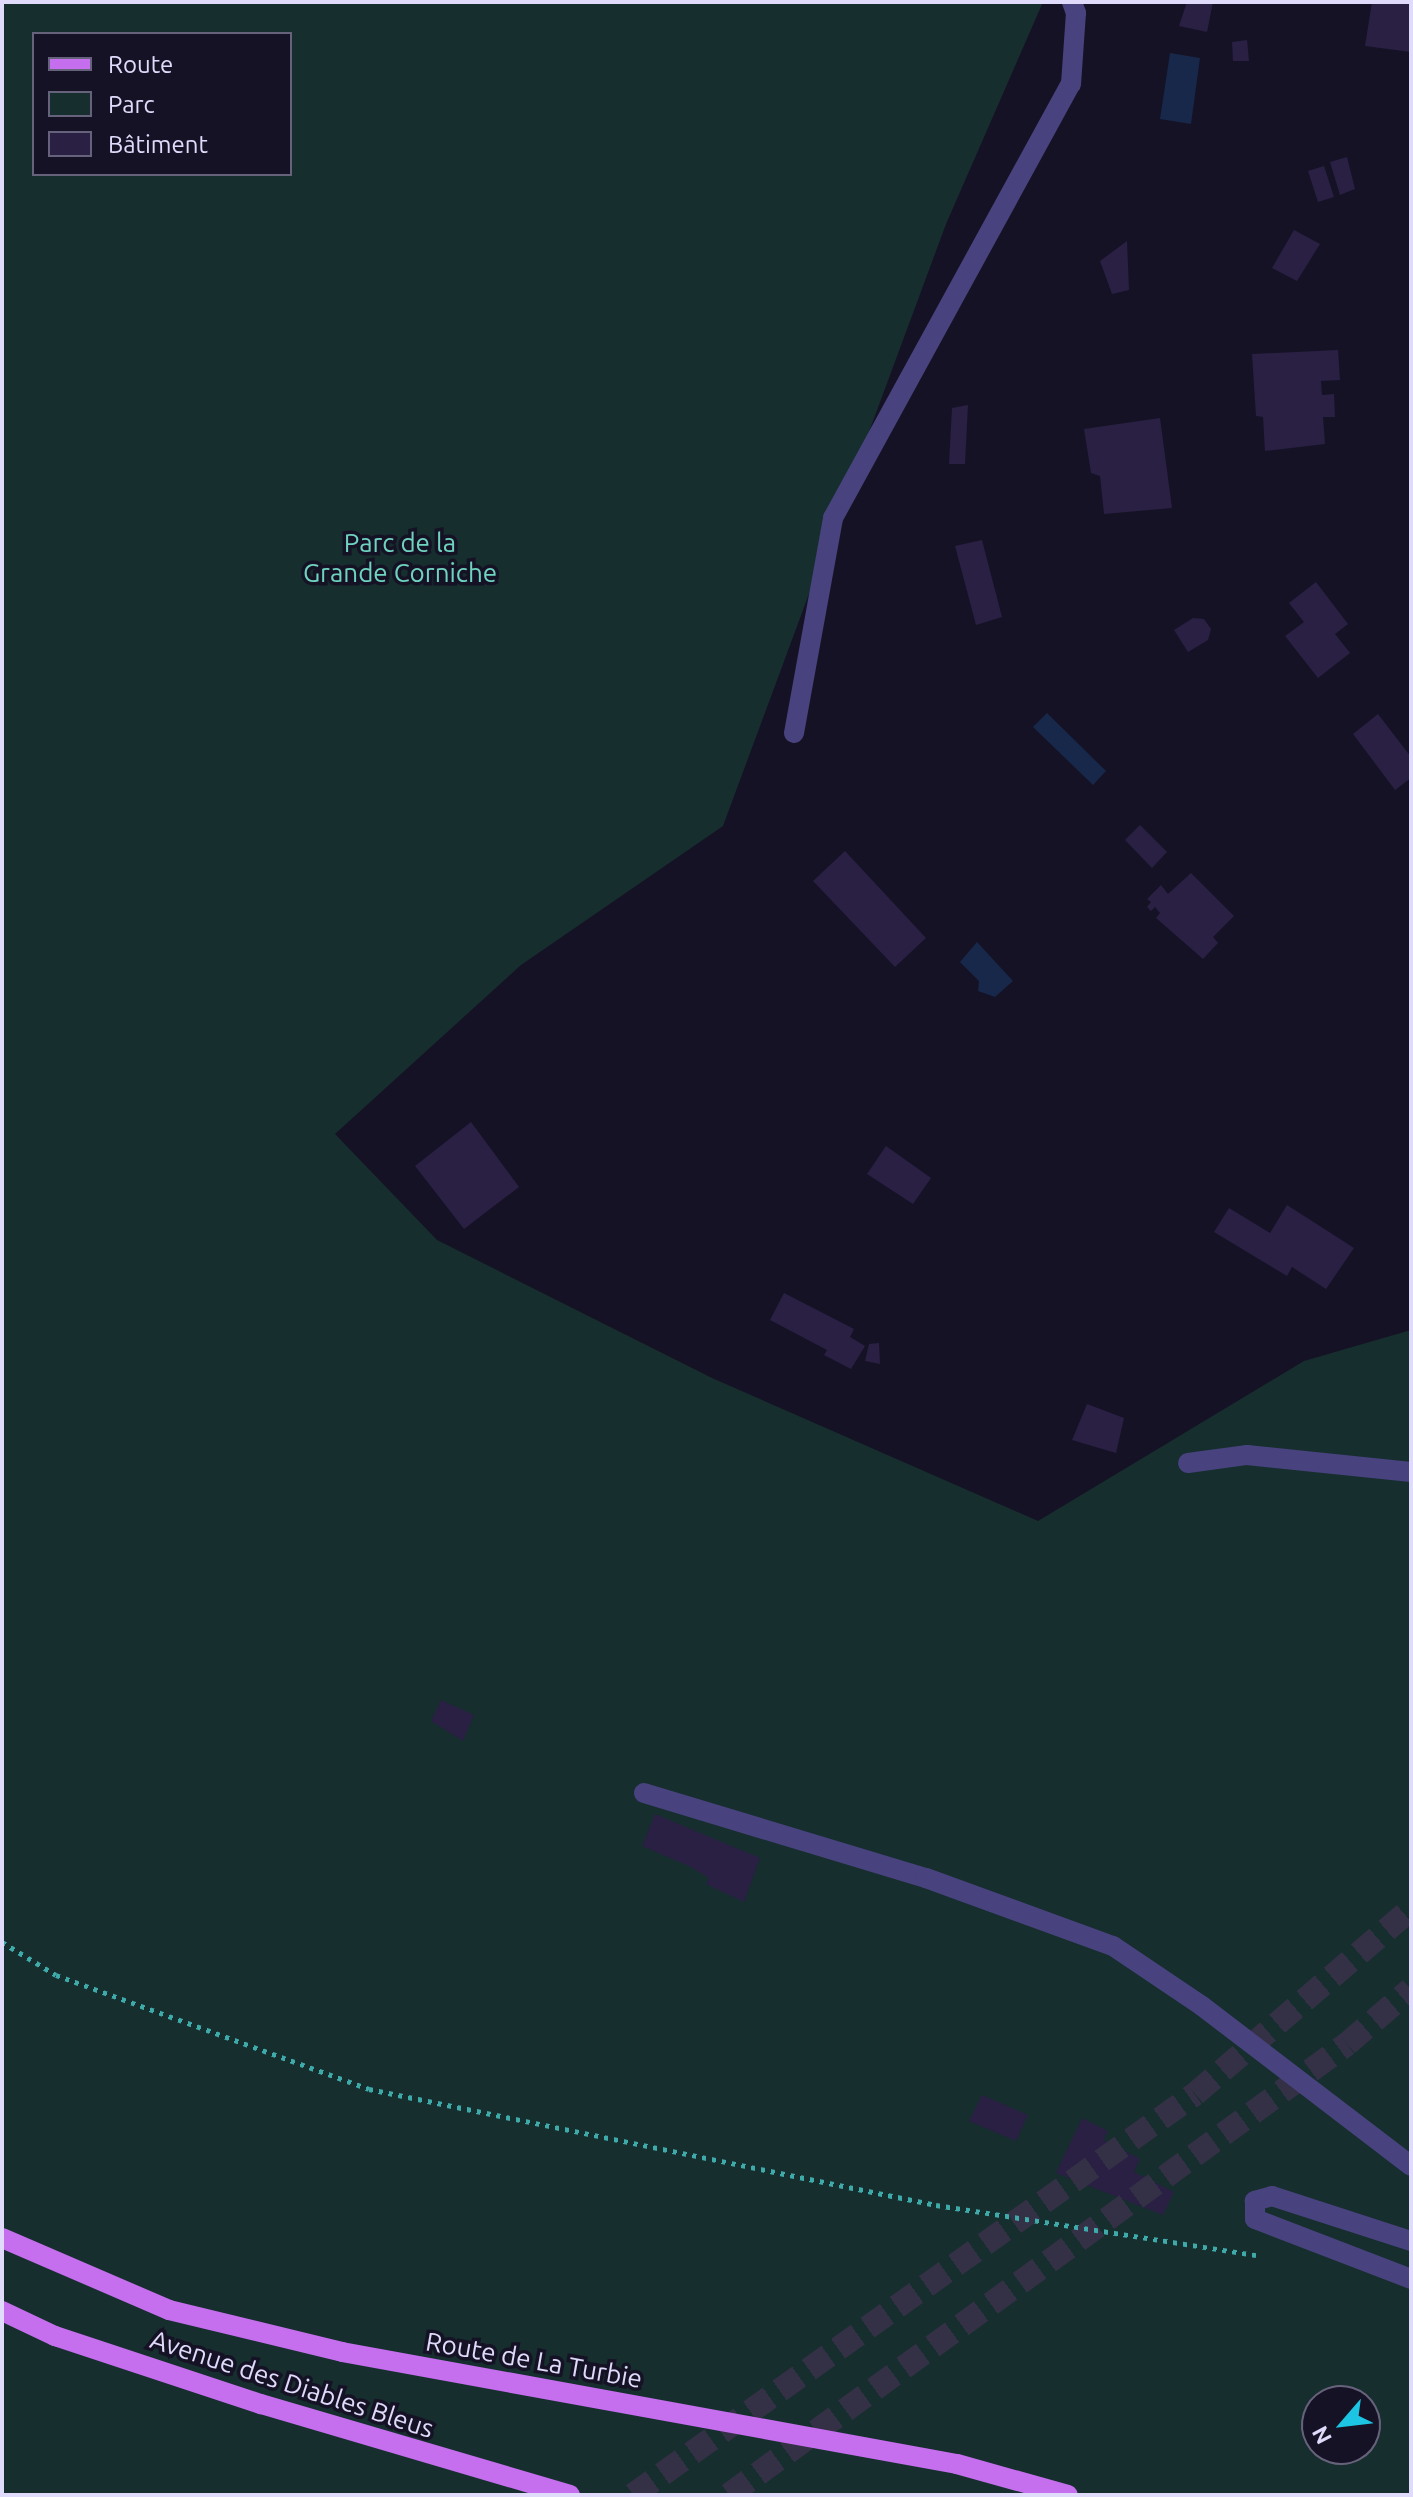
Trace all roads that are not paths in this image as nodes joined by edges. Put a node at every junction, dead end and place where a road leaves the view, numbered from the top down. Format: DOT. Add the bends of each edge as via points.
graph roads {
  1 [pos="1074,8"];
  2 [pos="794,733"];
  3 [pos="1188,1463"];
  4 [pos="1411,1472"];
  5 [pos="644,1793"];
  6 [pos="1411,2166"];
  7 [pos="2,2238"];
  8 [pos="1411,2241"];
  9 [pos="1411,2279"];
  10 [pos="2,2311"];
  11 [pos="570,2495"];
  12 [pos="1068,2495"];
  1 -- 2 [label="lane" via="1071,84 833,518"];
  3 -- 4 [label="lane" via="1247,1455"];
  5 -- 6 [label="lane" via="926,1878 1113,1946 1202,2006"];
  7 -- 12 [label="main road, Route de La Turbie" via="169,2310 328,2349 957,2464"];
  8 -- 9 [label="lane" via="1272,2196 1255,2201 1255,2219"];
  10 -- 11 [label="main road, Avenue des Diables Bleus" via="55,2336 261,2404"];
}
